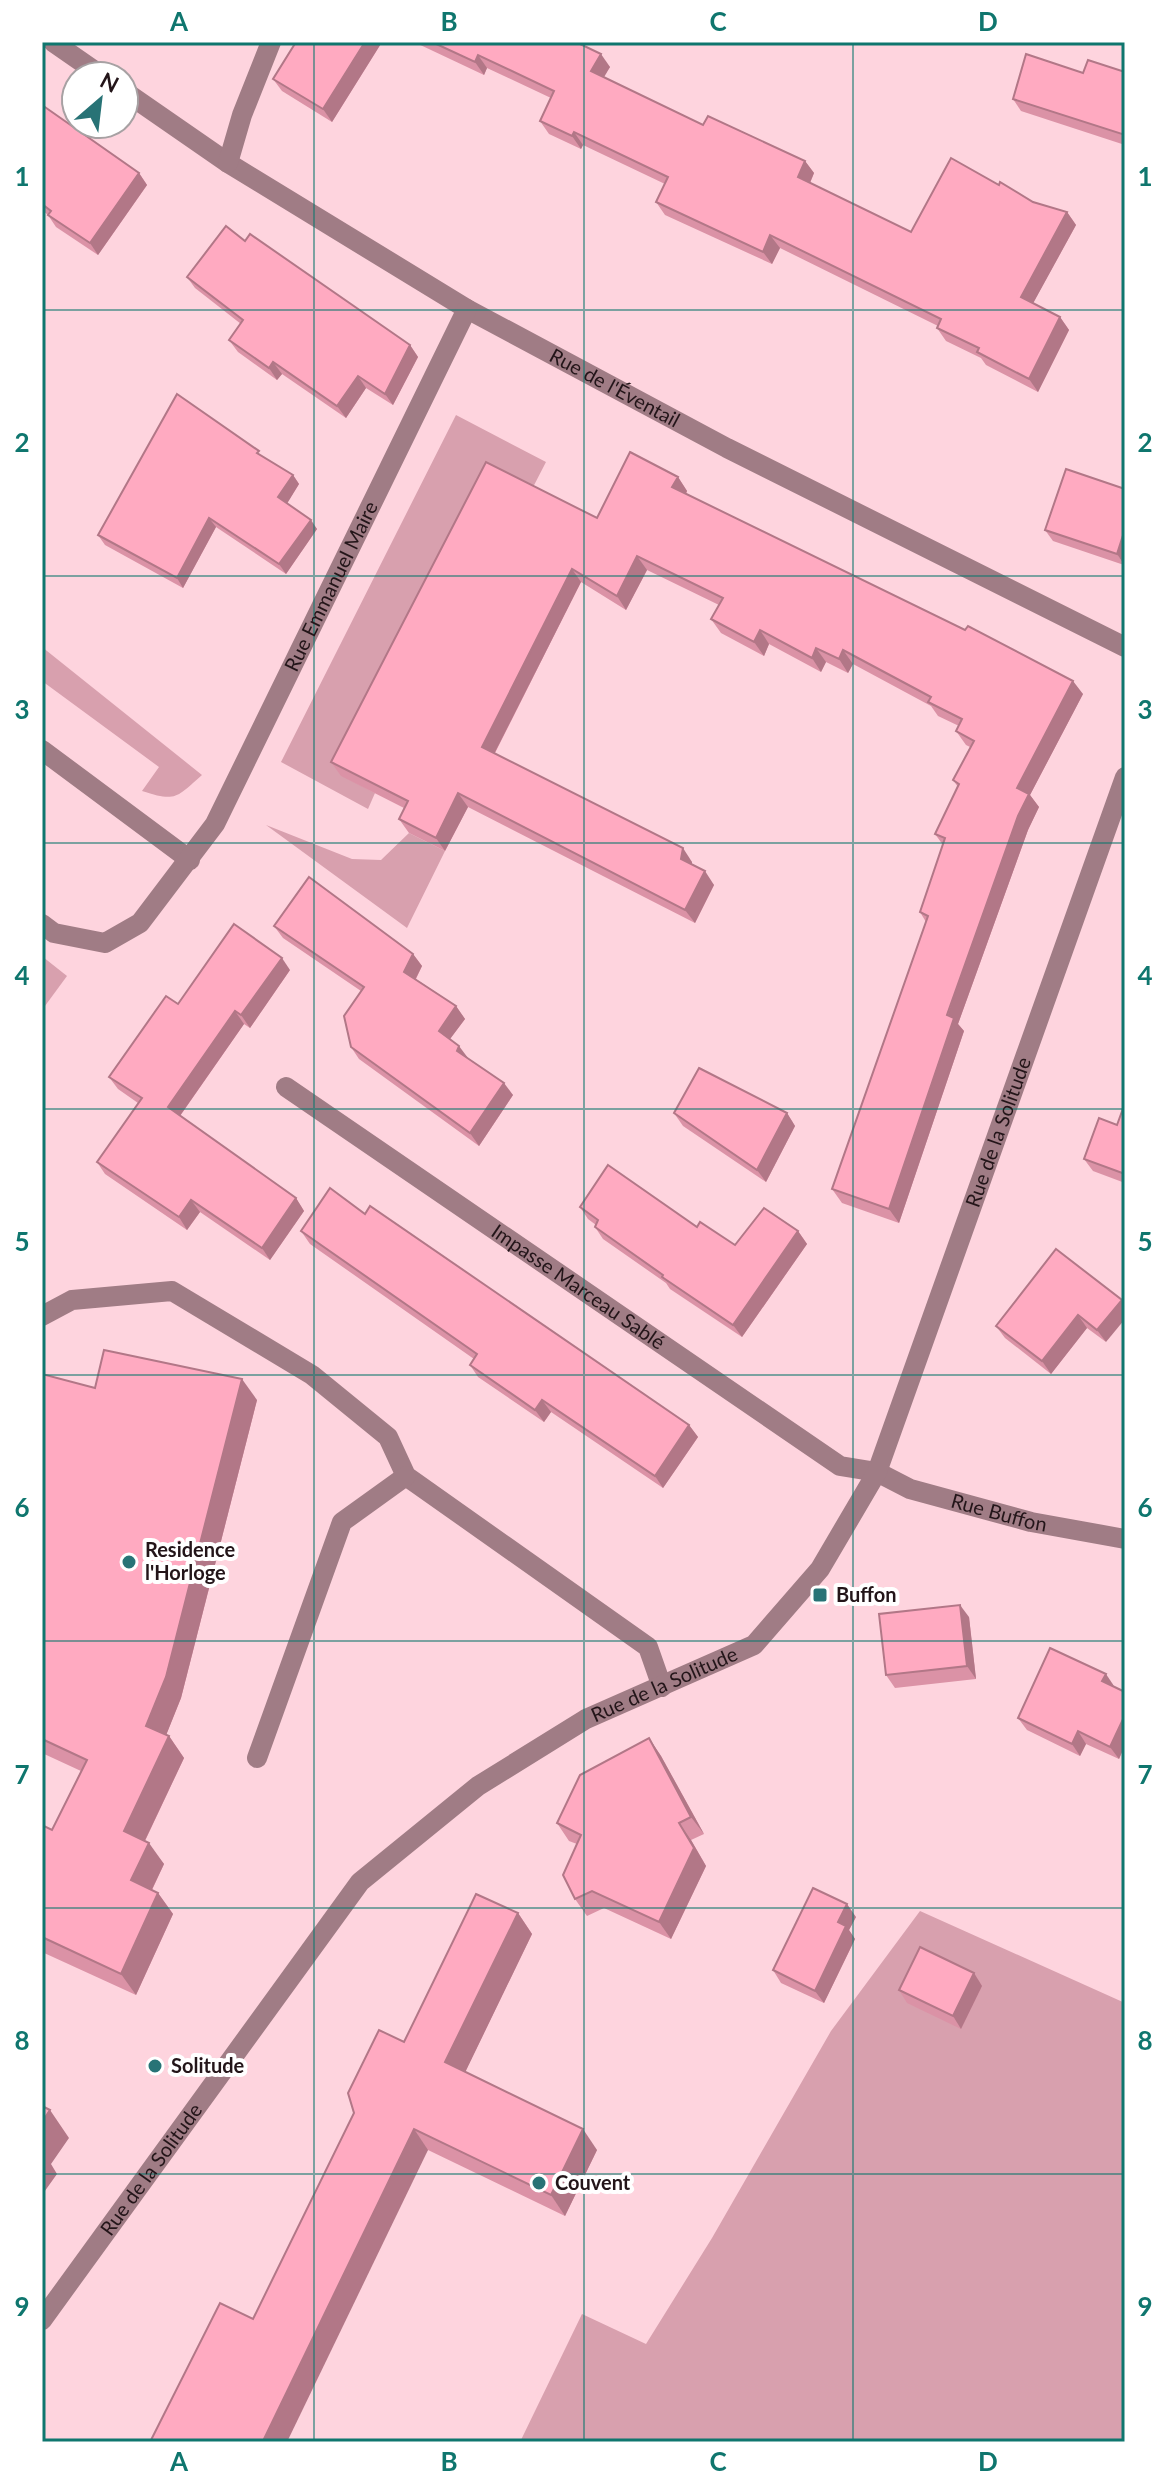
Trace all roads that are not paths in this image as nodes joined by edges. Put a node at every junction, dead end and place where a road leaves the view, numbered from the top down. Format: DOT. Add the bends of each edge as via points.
graph roads {
  1 [pos="53,42"];
  2 [pos="271,42"];
  3 [pos="79,60"];
  4 [pos="140,102"];
  5 [pos="228,163"];
  6 [pos="467,309"];
  7 [pos="1125,647"];
  8 [pos="42,750"];
  9 [pos="1125,777"];
  10 [pos="190,860"];
  11 [pos="42,924"];
  12 [pos="286,1087"];
  13 [pos="42,1316"];
  14 [pos="877,1472"];
  15 [pos="406,1476"];
  16 [pos="1125,1539"];
  17 [pos="662,1687"];
  18 [pos="257,1758"];
  19 [pos="42,2320"];
  1 -- 3 [label="street"];
  2 -- 5 [label="street"];
  4 -- 5 [label="street, Rue de l'Éventail"];
  5 -- 6 [label="street, Rue de l'Éventail"];
  6 -- 7 [label="street, Rue de l'Éventail" via="727,448"];
  6 -- 10 [label="street, Rue Emmanuel Maire" via="215,824"];
  8 -- 10 [label="street"];
  9 -- 14 [label="street, Rue de la Solitude"];
  10 -- 11 [label="street, Rue Emmanuel Maire" via="140,923 105,943 54,933"];
  12 -- 14 [label="street, Impasse Marceau Sablé" via="840,1466"];
  13 -- 15 [label="street" via="72,1300 172,1291 312,1375 388,1437"];
  14 -- 16 [label="street, Rue Buffon" via="910,1489 1031,1522"];
  14 -- 17 [label="street, Rue de la Solitude" via="820,1569 754,1645"];
  15 -- 17 [label="street" via="648,1647"];
  15 -- 18 [label="street" via="342,1522"];
  17 -- 19 [label="street, Rue de la Solitude" via="586,1719 478,1786 360,1882"];
}
